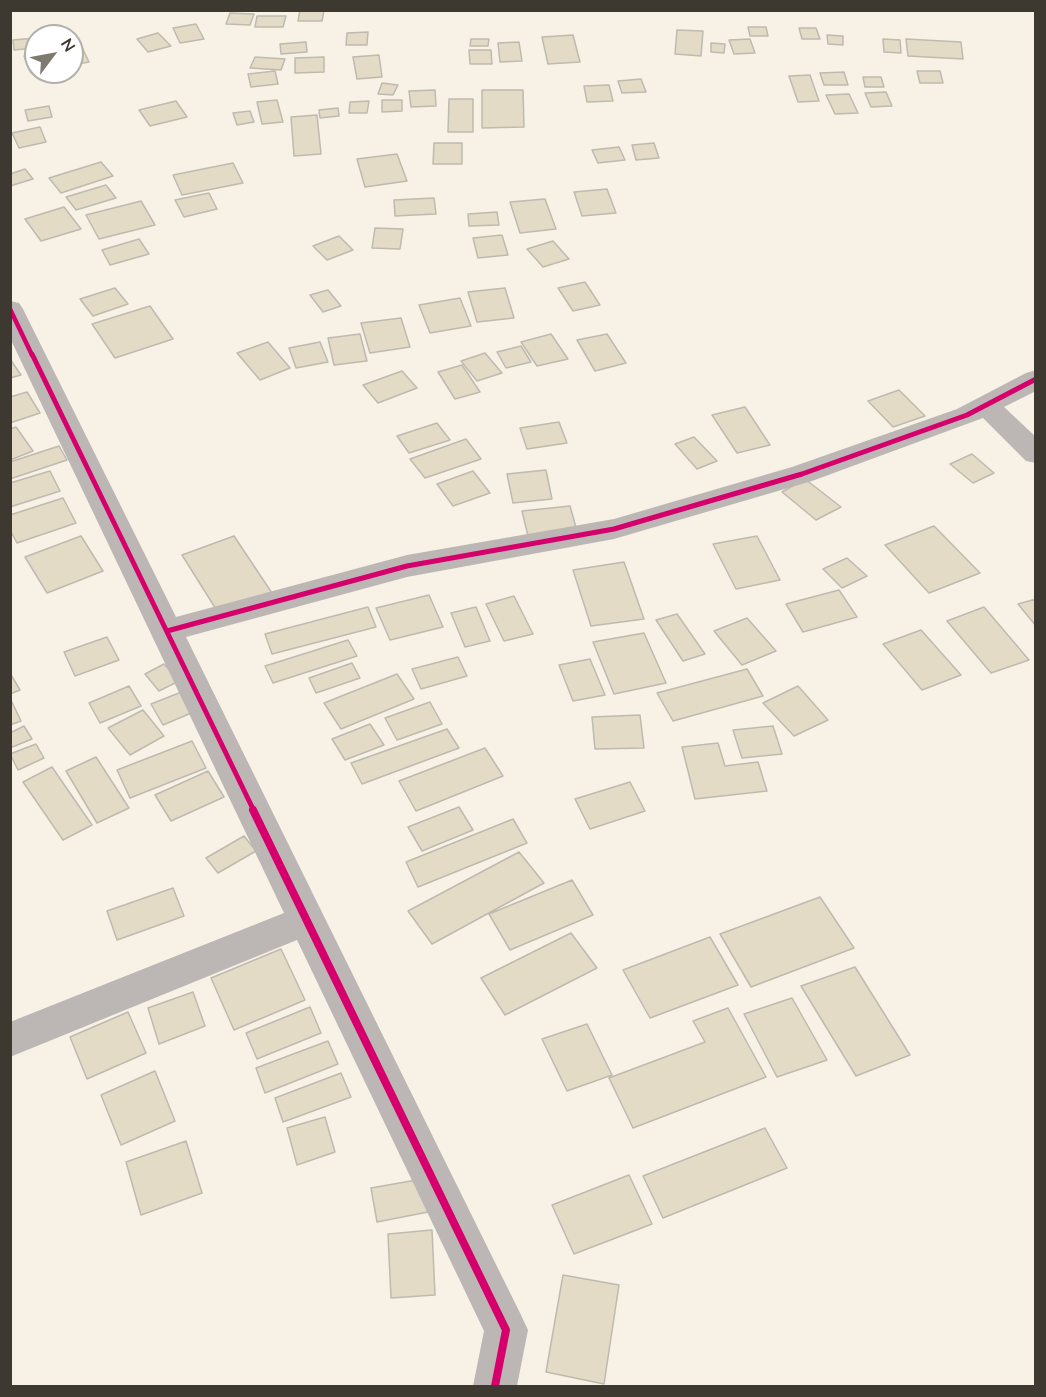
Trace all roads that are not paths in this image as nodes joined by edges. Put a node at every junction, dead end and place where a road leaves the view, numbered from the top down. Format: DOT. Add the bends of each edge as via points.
graph roads {
  1 [pos="10,309"];
  2 [pos="1035,379"];
  3 [pos="986,405"];
  4 [pos="1035,454"];
  5 [pos="167,631"];
  6 [pos="307,920"];
  7 [pos="10,1040"];
  8 [pos="495,1386"];
  1 -- 5 [label="street"];
  2 -- 3 [label="street"];
  3 -- 4 [label="street"];
  3 -- 5 [label="street" via="802,474 614,529 408,566"];
  5 -- 6 [label="street"];
  6 -- 7 [label="street"];
  6 -- 8 [label="street" via="506,1330"];
}
